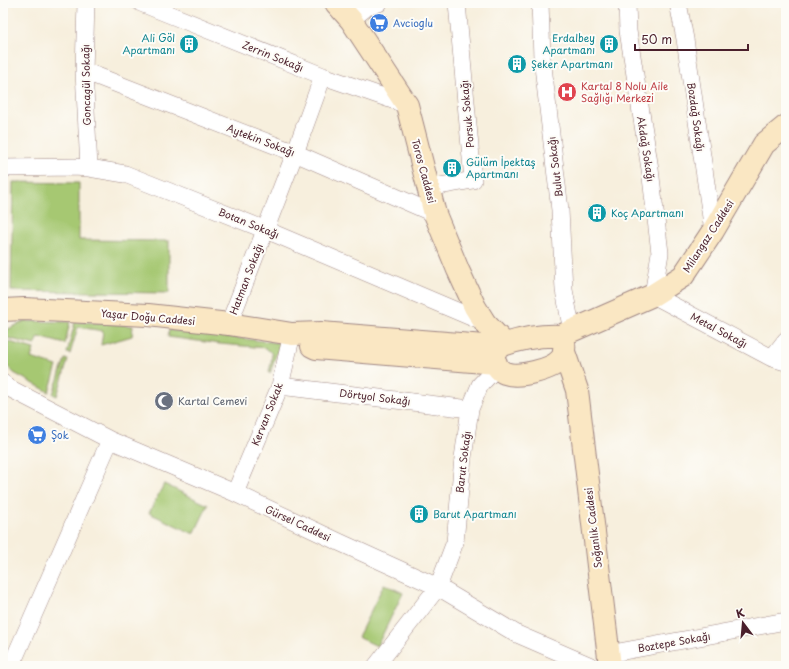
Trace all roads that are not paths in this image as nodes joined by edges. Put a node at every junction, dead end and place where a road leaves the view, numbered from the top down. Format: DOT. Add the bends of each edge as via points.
graph roads {
  1 [pos="86,3"];
  2 [pos="141,3"];
  3 [pos="336,3"];
  4 [pos="379,3"];
  5 [pos="457,3"];
  6 [pos="540,3"];
  7 [pos="627,3"];
  8 [pos="678,3"];
  9 [pos="351,20"];
  10 [pos="84,71"];
  11 [pos="323,76"];
  12 [pos="407,105"];
  13 [pos="786,126"];
  14 [pos="295,153"];
  15 [pos="3,168"];
  16 [pos="90,168"];
  17 [pos="428,188"];
  18 [pos="435,214"];
  19 [pos="266,230"];
  20 [pos="713,231"];
  21 [pos="653,295"];
  22 [pos="3,310"];
  23 [pos="485,323"];
  24 [pos="229,324"];
  25 [pos="292,334"];
  26 [pos="786,340"];
  27 [pos="563,346"];
  28 [pos="499,355"];
  29 [pos="779,360"];
  30 [pos="3,383"];
  31 [pos="280,386"];
  32 [pos="470,409"];
  33 [pos="110,440"];
  34 [pos="235,493"];
  35 [pos="438,587"];
  36 [pos="786,621"];
  37 [pos="603,662"];
  38 [pos="11,666"];
  39 [pos="376,666"];
  1 -- 10 [label="street, Goncagül Sokağı"];
  2 -- 11 [label="street, Zerrin Sokağı"];
  3 -- 9 [label="street, Toros Caddesi"];
  4 -- 9 [label="street" via="367,7"];
  5 -- 17 [label="street, Porsuk Sokağı" via="473,180"];
  6 -- 27 [label="street, Bulut Sokağı" via="542,58 560,210 564,290"];
  7 -- 21 [label="street, Akdağ Sokağı" via="628,31 650,169 660,253"];
  8 -- 20 [label="street, Bozdağ Sokağı"];
  9 -- 12 [label="street, Toros Caddesi"];
  10 -- 14 [label="street, Aytekin Sokağı"];
  10 -- 16 [label="street, Goncagül Sokağı"];
  11 -- 12 [label="street, Zerrin Sokağı"];
  11 -- 14 [label="street, Hatman Sokağı"];
  12 -- 17 [label="street, Toros Caddesi"];
  13 -- 20 [label="street, Milangaz Caddesi" via="764,144"];
  14 -- 18 [label="street, Aytekin Sokağı"];
  14 -- 19 [label="street, Hatman Sokağı"];
  15 -- 16 [label="street, Botan Sokağı"];
  16 -- 19 [label="street, Botan Sokağı" via="125,174"];
  17 -- 18 [label="street, Toros Caddesi"];
  18 -- 23 [label="street, Toros Caddesi" via="458,270"];
  19 -- 23 [label="street, Botan Sokağı"];
  19 -- 24 [label="street, Hatman Sokağı"];
  20 -- 21 [label="street, Milangaz Caddesi" via="682,276"];
  21 -- 27 [label="street, Milangaz Caddesi"];
  21 -- 29 [label="street, Metal Sokağı"];
  22 -- 24 [label="street, Yaşar Doğu Caddesi" via="24,308 148,315"];
  23 -- 28 [label="street, Toros Caddesi"];
  24 -- 25 [label="street, Yaşar Doğu Caddesi"];
  25 -- 28 [label="street, Yaşar Doğu Caddesi" via="320,333"];
  25 -- 31 [label="street, Kervan Sokak"];
  26 -- 29 [label="street"];
  27 -- 28 [label="street" via="545,337"];
  27 -- 28 [label="street, Milangaz Caddesi" via="546,369 522,374 504,373"];
  27 -- 37 [label="street, Soğanlık Caddesi" via="577,390"];
  28 -- 32 [label="street, Barut Sokağı" via="480,385"];
  30 -- 33 [label="street, Gürsel Caddesi"];
  31 -- 32 [label="street, Dörtyol Sokağı"];
  31 -- 34 [label="street, Kervan Sokak"];
  32 -- 35 [label="street, Barut Sokağı" via="455,542"];
  33 -- 34 [label="street, Gürsel Caddesi"];
  33 -- 38 [label="street"];
  34 -- 35 [label="street, Gürsel Caddesi"];
  35 -- 37 [label="street, Gürsel Caddesi" via="517,634"];
  35 -- 39 [label="street, Barut Sokağı"];
  36 -- 37 [label="street, Boztepe Sokağı"];
}
